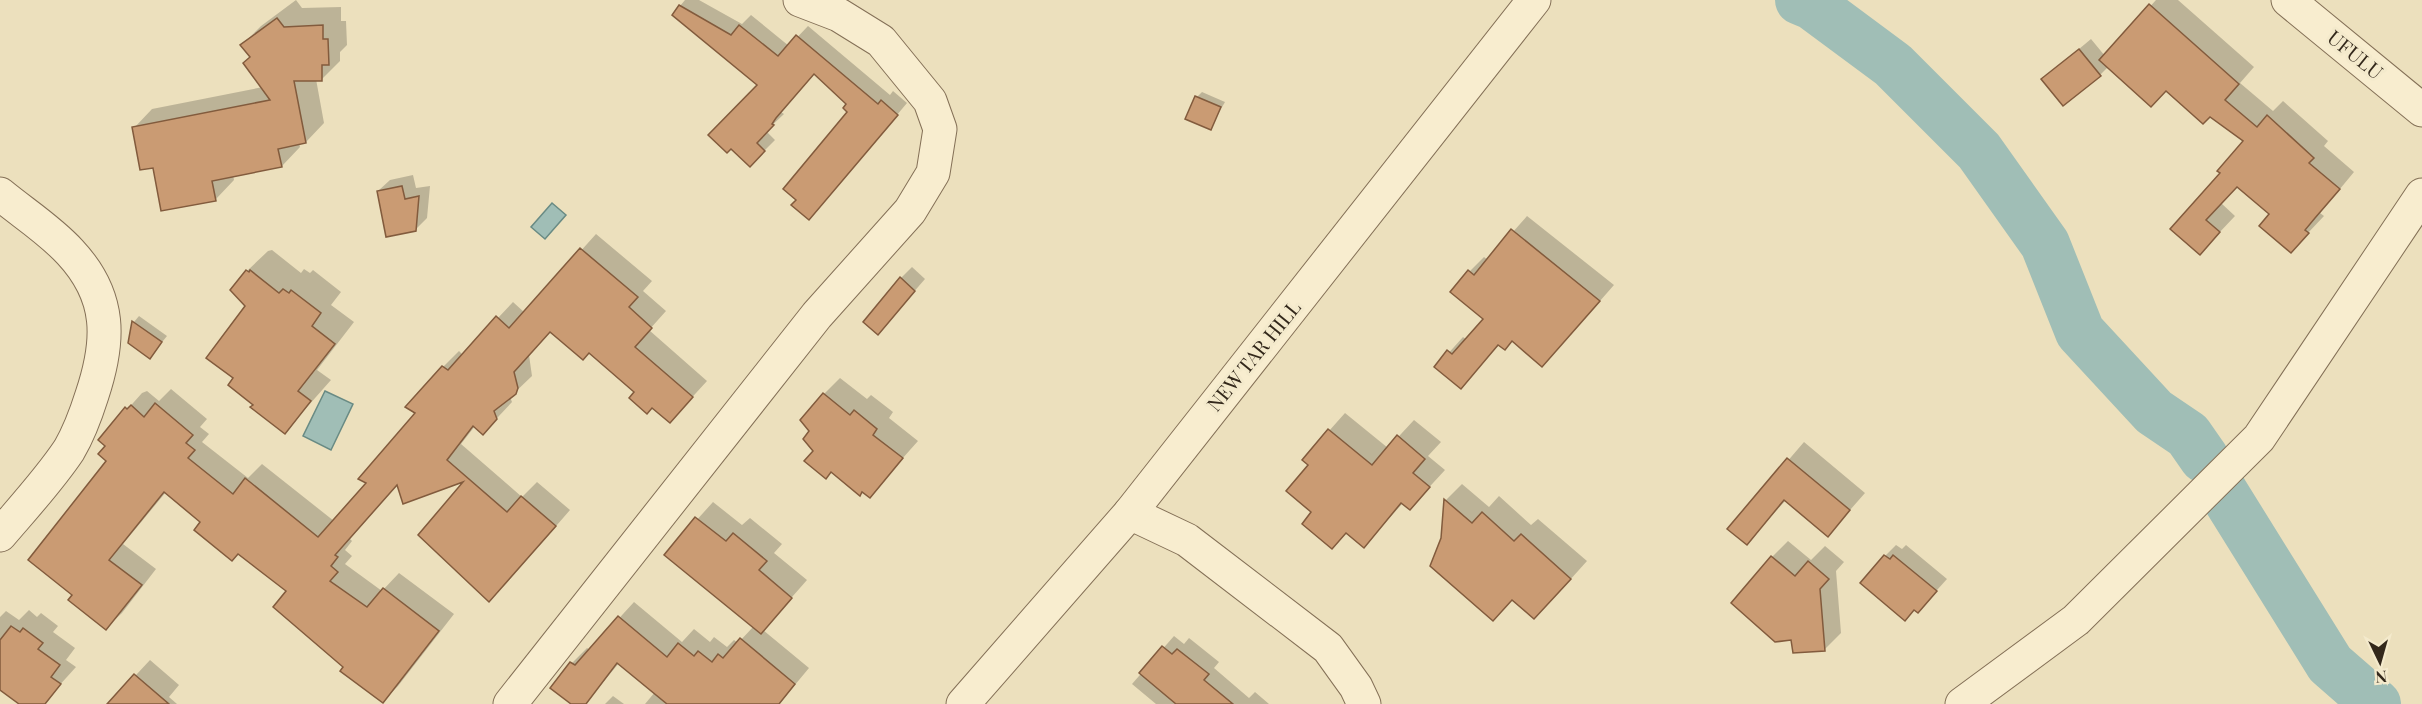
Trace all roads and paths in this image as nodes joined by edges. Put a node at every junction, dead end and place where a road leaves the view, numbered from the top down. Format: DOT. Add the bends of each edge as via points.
graph roads {
  1 [pos="800,0"];
  2 [pos="1534,0"];
  3 [pos="2288,0"];
  4 [pos="2422,110"];
  5 [pos="0,194"];
  6 [pos="2422,195"];
  7 [pos="1130,513"];
  8 [pos="0,535"];
  9 [pos="510,704"];
  10 [pos="963,704"];
  11 [pos="1364,704"];
  12 [pos="1962,704"];
  1 -- 9 [label="street" via="839,15 881,41 930,101 940,129 933,173 910,211 817,315"];
  2 -- 7 [label="street, NEW TAR HILL"];
  3 -- 4 [label="street, UFULU"];
  5 -- 8 [label="street" via="70,252 97,292 105,319 106,345 85,416 69,449"];
  6 -- 12 [label="street" via="2259,438 2076,620"];
  7 -- 10 [label="street, NEW TAR HILL"];
  7 -- 11 [label="street" via="1187,540 1328,648"];
}
